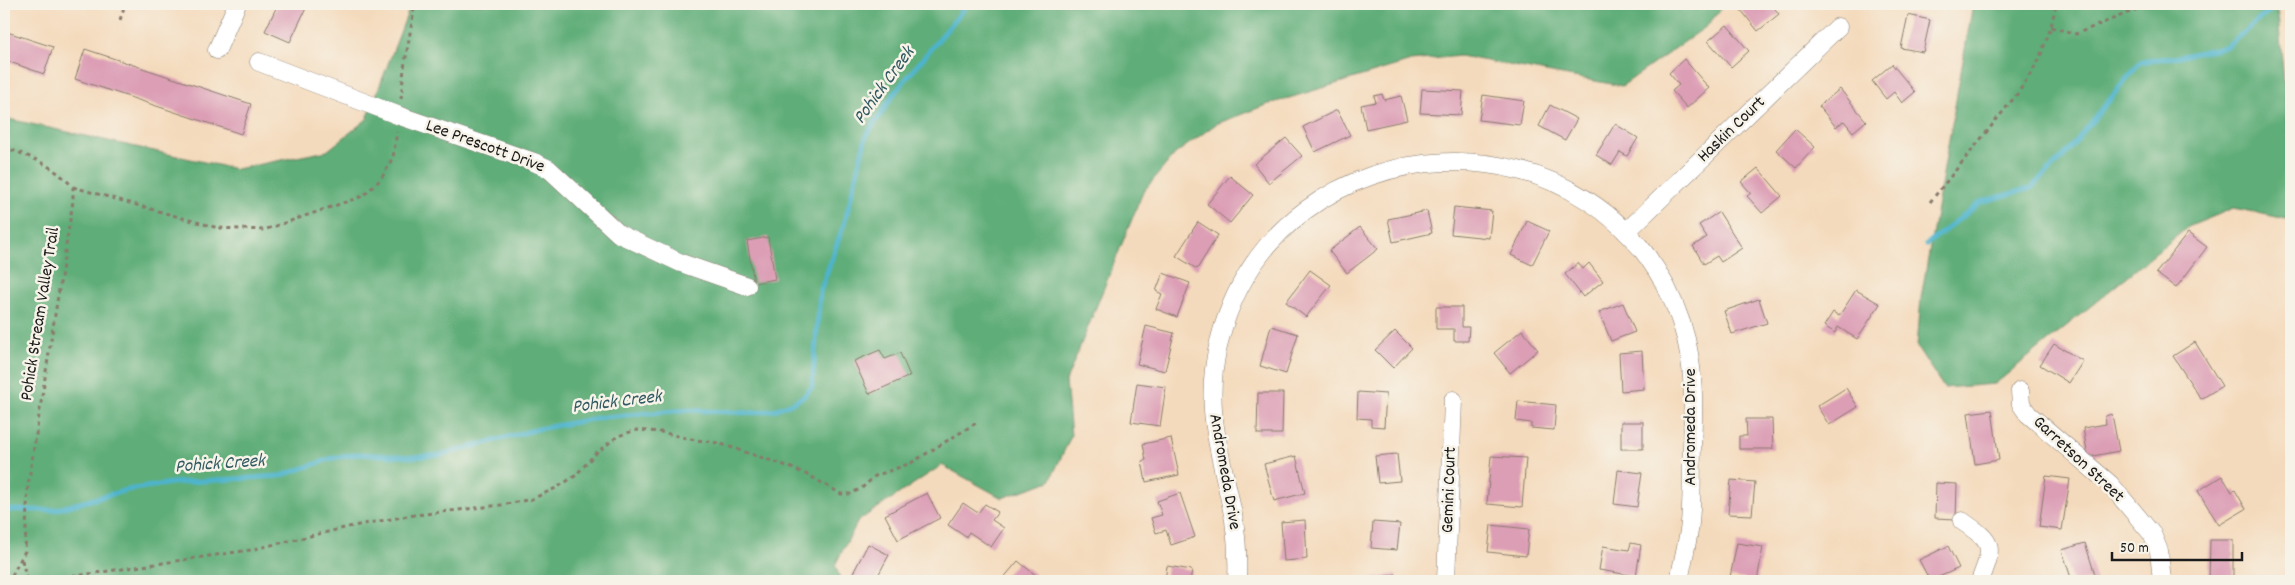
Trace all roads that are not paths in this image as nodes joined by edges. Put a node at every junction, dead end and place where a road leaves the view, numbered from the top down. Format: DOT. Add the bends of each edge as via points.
graph roads {
  1 [pos="238,4"];
  2 [pos="1838,27"];
  3 [pos="217,50"];
  4 [pos="259,62"];
  5 [pos="1626,232"];
  6 [pos="748,286"];
  7 [pos="2020,391"];
  8 [pos="1453,400"];
  9 [pos="1962,521"];
  10 [pos="1237,581"];
  11 [pos="1446,581"];
  12 [pos="1679,581"];
  13 [pos="1980,581"];
  14 [pos="2162,581"];
  1 -- 3 [label="street"];
  2 -- 5 [label="street, Haskin Court"];
  4 -- 6 [label="street, Lee Prescott Drive" via="400,116 534,162 548,169 619,234 681,262"];
  5 -- 10 [label="street, Andromeda Drive" via="1584,199 1544,178 1499,164 1453,161 1404,166 1358,180 1314,204 1292,221 1250,271 1233,303 1213,377 1214,432 1234,519"];
  5 -- 12 [label="street, Andromeda Drive" via="1650,261 1668,291 1691,355 1694,396 1689,530"];
  7 -- 14 [label="street, Garretson Street" via="2021,404 2028,414 2110,484 2152,534 2159,551"];
  8 -- 11 [label="street, Gemini Court"];
  9 -- 13 [label="street" via="1990,545 1989,558"];
}
